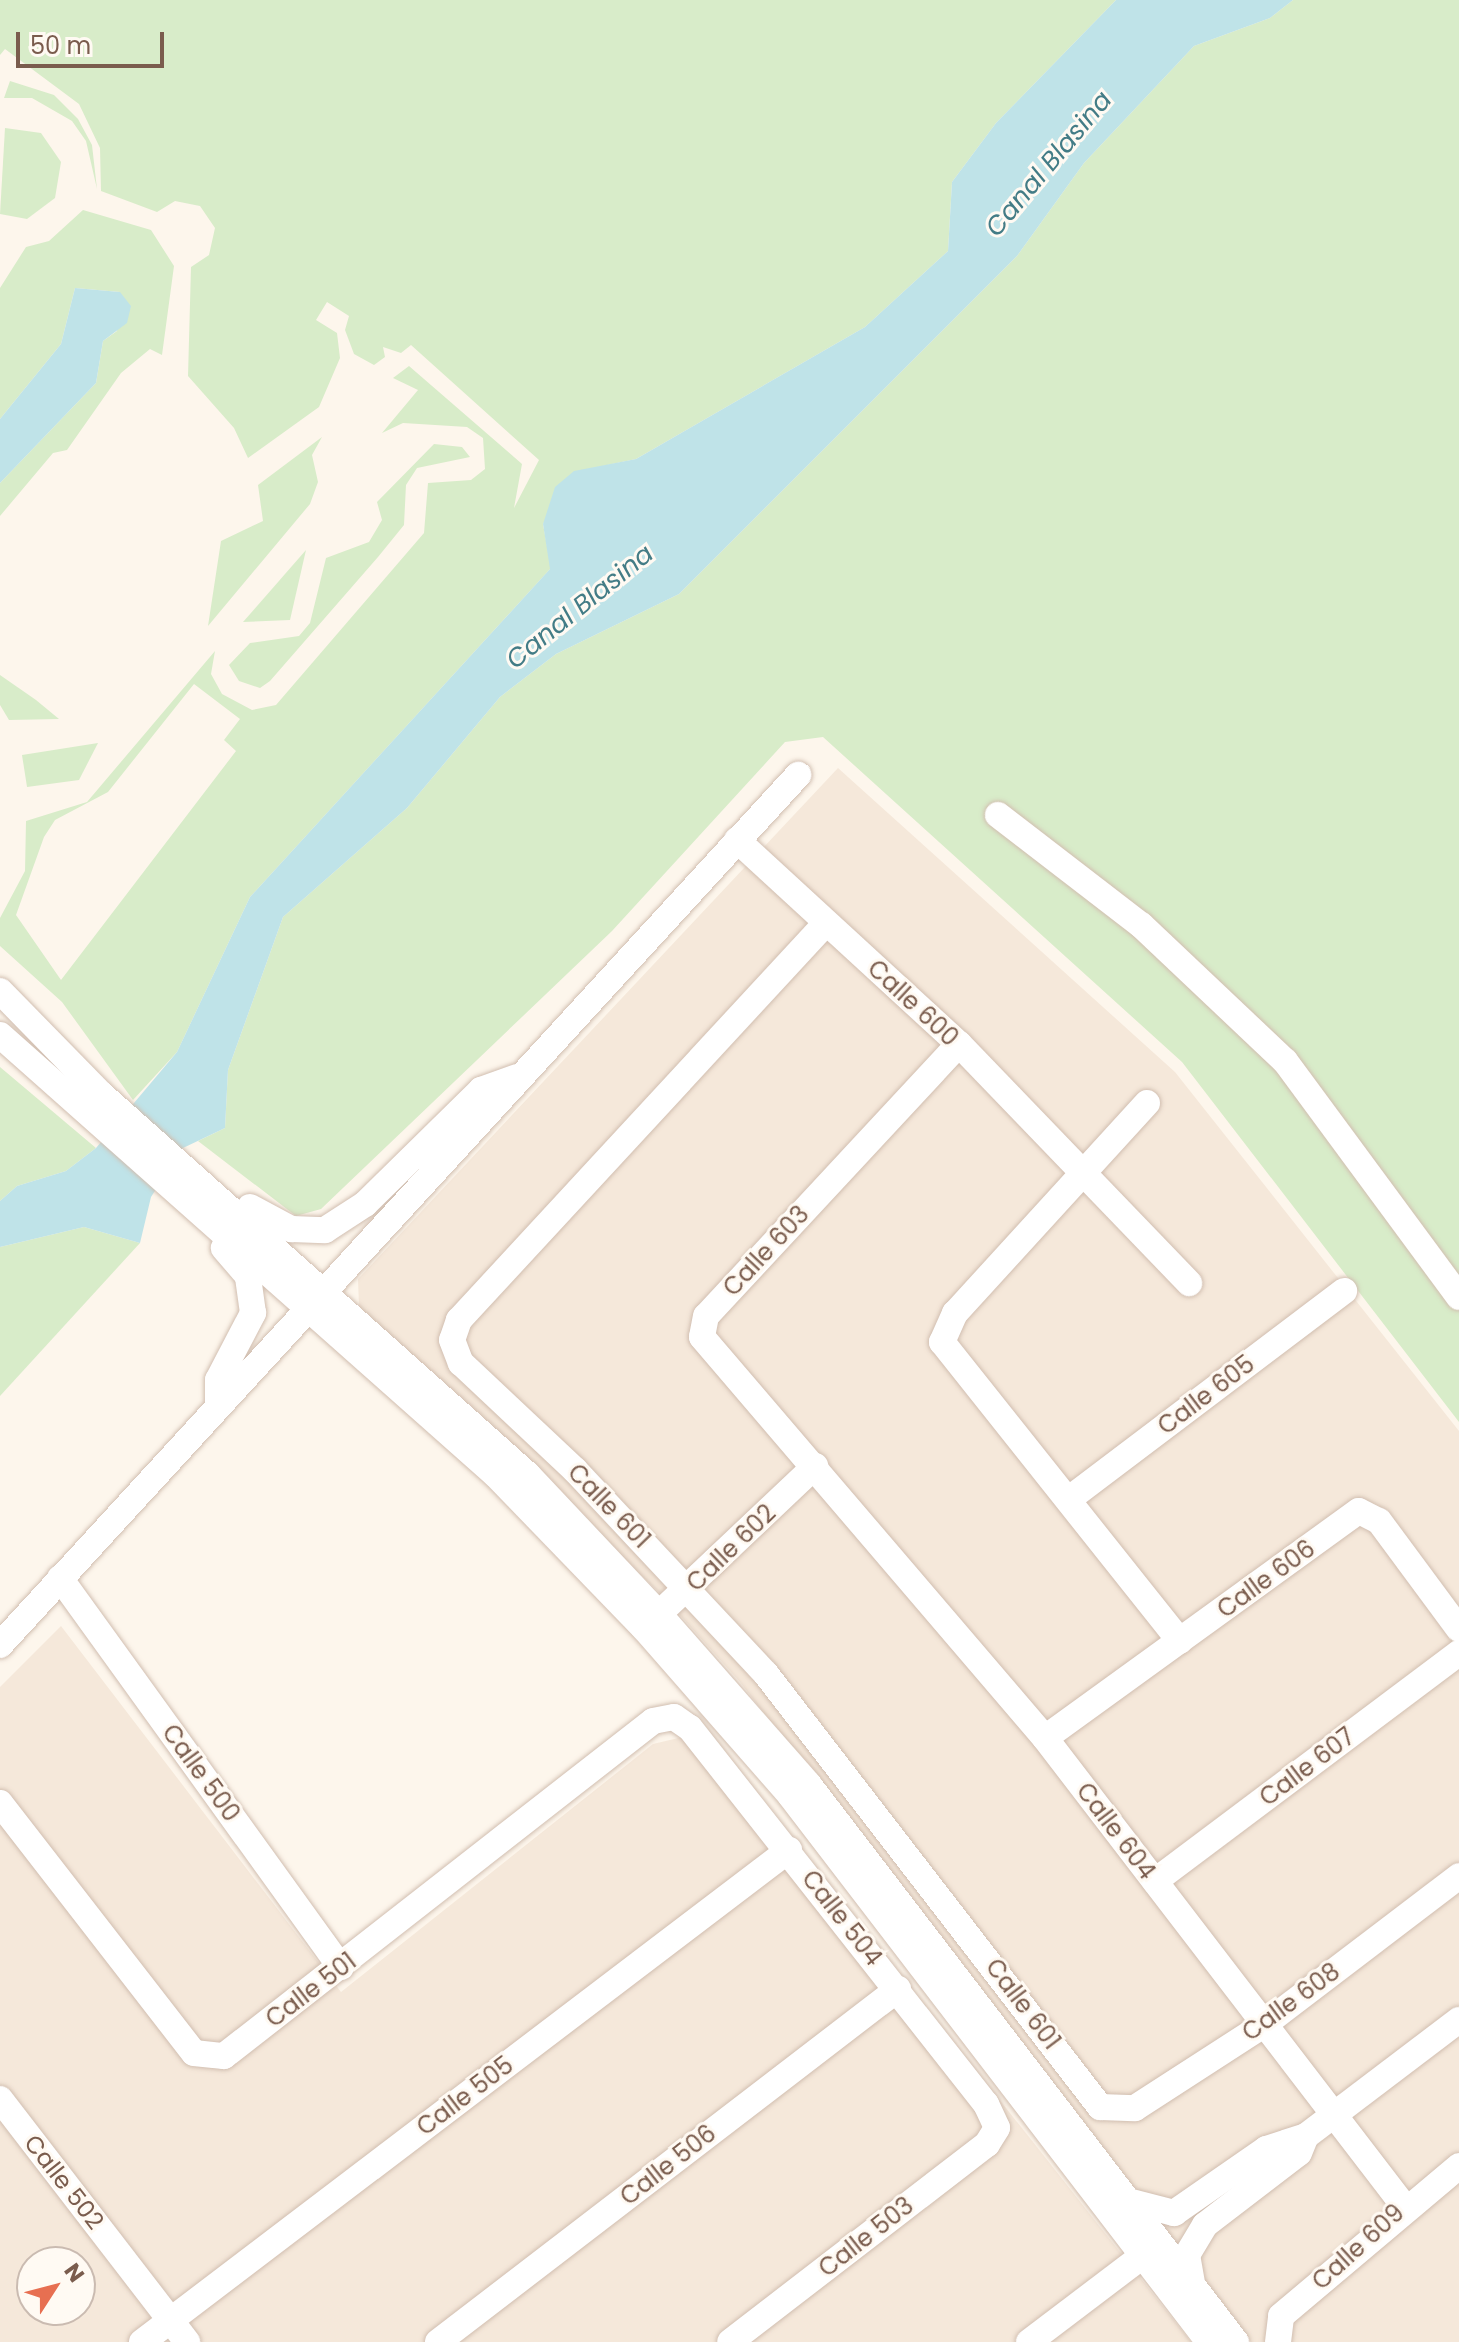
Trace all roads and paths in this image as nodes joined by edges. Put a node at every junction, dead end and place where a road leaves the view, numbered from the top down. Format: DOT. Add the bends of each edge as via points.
graph roads {
  1 [pos="798,775"];
  2 [pos="998,815"];
  3 [pos="737,840"];
  4 [pos="826,923"];
  5 [pos="0,991"];
  6 [pos="0,1035"];
  7 [pos="959,1044"];
  8 [pos="519,1076"];
  9 [pos="1147,1103"];
  10 [pos="94,1105"];
  11 [pos="1083,1172"];
  12 [pos="210,1203"];
  13 [pos="1189,1283"];
  14 [pos="1344,1291"];
  15 [pos="1459,1297"];
  16 [pos="317,1298"];
  17 [pos="218,1405"];
  18 [pos="815,1466"];
  19 [pos="1069,1499"];
  20 [pos="60,1578"];
  21 [pos="689,1589"];
  22 [pos="652,1621"];
  23 [pos="1459,1629"];
  24 [pos="1180,1641"];
  25 [pos="0,1645"];
  26 [pos="1459,1653"];
  27 [pos="674,1717"];
  28 [pos="1045,1738"];
  29 [pos="0,1803"];
  30 [pos="789,1850"];
  31 [pos="1459,1876"];
  32 [pos="1155,1881"];
  33 [pos="943,1896"];
  34 [pos="905,1925"];
  35 [pos="341,1967"];
  36 [pos="898,1989"];
  37 [pos="1459,2020"];
  38 [pos="1265,2024"];
  39 [pos="0,2099"];
  40 [pos="1115,2113"];
  41 [pos="1334,2115"];
  42 [pos="997,2128"];
  43 [pos="1306,2136"];
  44 [pos="1459,2166"];
  45 [pos="1125,2199"];
  46 [pos="1404,2206"];
  47 [pos="1151,2249"];
  48 [pos="1193,2287"];
  49 [pos="170,2321"];
  50 [pos="142,2342"];
  51 [pos="187,2342"];
  52 [pos="438,2342"];
  53 [pos="730,2342"];
  54 [pos="1029,2342"];
  55 [pos="1209,2342"];
  56 [pos="1236,2342"];
  57 [pos="1278,2342"];
  1 -- 3 [label="street"];
  2 -- 15 [label="street" via="1141,925 1285,1061"];
  3 -- 4 [label="street, Calle 600"];
  3 -- 8 [label="street"];
  4 -- 7 [label="street, Calle 600"];
  4 -- 21 [label="street, Calle 601" via="459,1320 452,1340 461,1363"];
  5 -- 10 [label="street"];
  6 -- 10 [label="street"];
  7 -- 11 [label="street, Calle 600"];
  7 -- 18 [label="street, Calle 603" via="706,1316 702,1337 713,1358"];
  8 -- 12 [label="street" via="481,1090 365,1204 325,1230 291,1229 233,1194"];
  8 -- 16 [label="street"];
  9 -- 11 [label="street"];
  10 -- 12 [label="street"];
  11 -- 13 [label="street, Calle 600"];
  11 -- 19 [label="street" via="955,1313 942,1342"];
  12 -- 16 [label="street"];
  12 -- 17 [label="street" via="253,1296 245,1336 218,1380"];
  14 -- 19 [label="street, Calle 605"];
  16 -- 17 [label="street"];
  16 -- 22 [label="street" via="528,1475"];
  17 -- 20 [label="street"];
  18 -- 21 [label="street, Calle 602"];
  18 -- 28 [label="street, Calle 604"];
  19 -- 24 [label="street"];
  20 -- 25 [label="street"];
  20 -- 35 [label="street, Calle 500"];
  21 -- 22 [label="street, Calle 602"];
  21 -- 33 [label="street, Calle 601"];
  22 -- 34 [label="street" via="809,1785"];
  23 -- 24 [label="street, Calle 606" via="1379,1521 1359,1511"];
  24 -- 28 [label="street, Calle 606"];
  26 -- 32 [label="street, Calle 607"];
  27 -- 30 [label="street, Calle 504"];
  27 -- 35 [label="street, Calle 501" via="653,1721"];
  28 -- 32 [label="street, Calle 604"];
  29 -- 35 [label="street, Calle 501" via="194,2053 224,2056"];
  30 -- 36 [label="street, Calle 504"];
  30 -- 49 [label="street, Calle 505"];
  31 -- 38 [label="street, Calle 608"];
  32 -- 38 [label="street, Calle 604"];
  33 -- 34 [label="street"];
  33 -- 40 [label="street, Calle 601" via="1100,2107"];
  34 -- 45 [label="street"];
  34 -- 47 [label="street"];
  36 -- 42 [label="street, Calle 504"];
  36 -- 52 [label="street, Calle 506"];
  37 -- 41 [label="street"];
  38 -- 40 [label="street, Calle 608" via="1135,2108"];
  38 -- 41 [label="street, Calle 604"];
  39 -- 49 [label="street, Calle 502"];
  41 -- 43 [label="street"];
  41 -- 46 [label="street, Calle 604"];
  42 -- 53 [label="street, Calle 503" via="987,2144"];
  43 -- 45 [label="street" via="1266,2149 1174,2213"];
  43 -- 48 [label="street" via="1299,2153 1192,2240"];
  44 -- 46 [label="street, Calle 609"];
  45 -- 47 [label="street"];
  46 -- 57 [label="street, Calle 609" via="1281,2316"];
  47 -- 48 [label="street"];
  47 -- 54 [label="street"];
  47 -- 55 [label="street"];
  48 -- 56 [label="street"];
  49 -- 50 [label="street, Calle 505"];
  49 -- 51 [label="street, Calle 502"];
}
